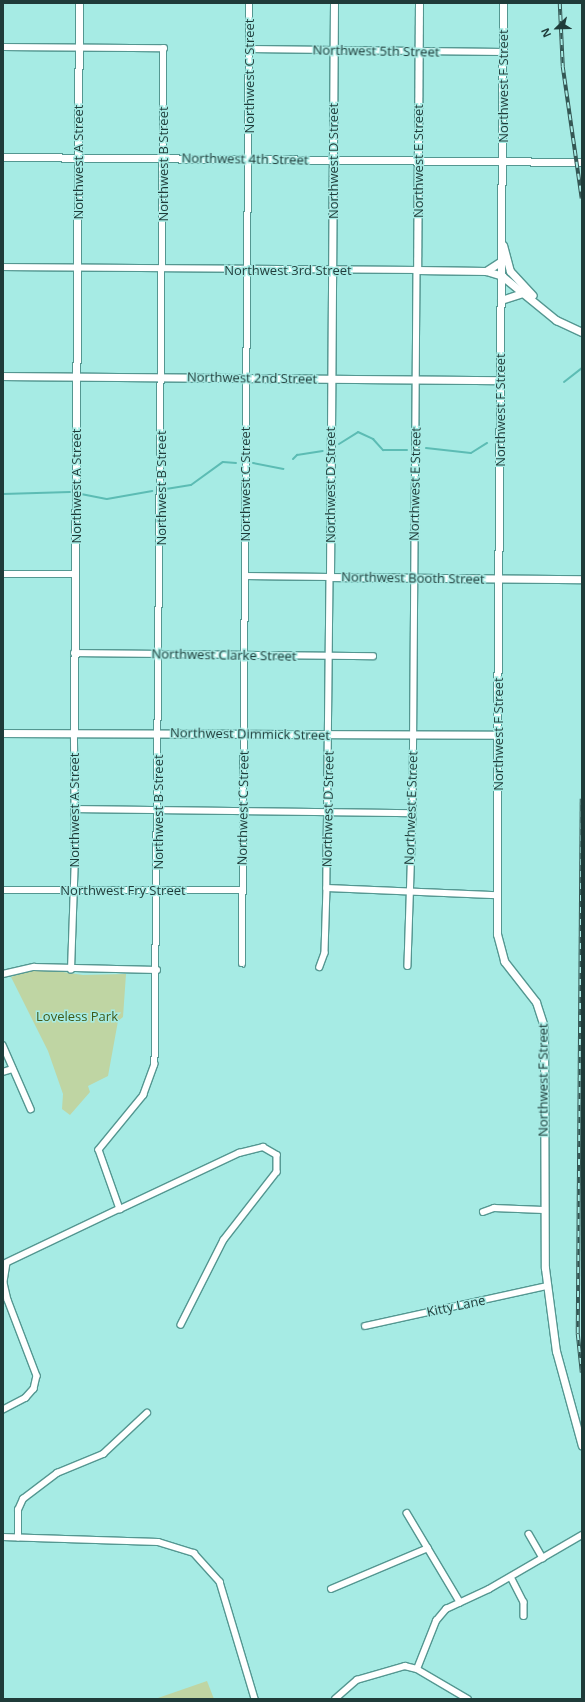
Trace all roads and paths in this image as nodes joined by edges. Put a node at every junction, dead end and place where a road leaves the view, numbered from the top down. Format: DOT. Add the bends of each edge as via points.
graph roads {
  1 [pos="80,3"];
  2 [pos="249,3"];
  3 [pos="334,3"];
  4 [pos="419,3"];
  5 [pos="503,3"];
  6 [pos="3,47"];
  7 [pos="79,47"];
  8 [pos="249,49"];
  9 [pos="334,50"];
  10 [pos="419,51"];
  11 [pos="503,52"];
  12 [pos="3,157"];
  13 [pos="78,157"];
  14 [pos="163,158"];
  15 [pos="248,159"];
  16 [pos="333,160"];
  17 [pos="418,161"];
  18 [pos="502,162"];
  19 [pos="582,162"];
  20 [pos="502,237"];
  21 [pos="500,262"];
  22 [pos="3,267"];
  23 [pos="77,267"];
  24 [pos="163,269"];
  25 [pos="247,270"];
  26 [pos="417,270"];
  27 [pos="332,271"];
  28 [pos="486,271"];
  29 [pos="502,276"];
  30 [pos="523,293"];
  31 [pos="501,300"];
  32 [pos="556,320"];
  33 [pos="582,332"];
  34 [pos="3,376"];
  35 [pos="76,376"];
  36 [pos="162,377"];
  37 [pos="246,378"];
  38 [pos="331,379"];
  39 [pos="416,380"];
  40 [pos="500,380"];
  41 [pos="3,574"];
  42 [pos="75,574"];
  43 [pos="245,576"];
  44 [pos="330,577"];
  45 [pos="414,577"];
  46 [pos="500,579"];
  47 [pos="582,580"];
  48 [pos="74,653"];
  49 [pos="159,654"];
  50 [pos="244,655"];
  51 [pos="329,656"];
  52 [pos="373,656"];
  53 [pos="74,732"];
  54 [pos="3,733"];
  55 [pos="158,733"];
  56 [pos="244,734"];
  57 [pos="413,734"];
  58 [pos="328,735"];
  59 [pos="498,735"];
  60 [pos="74,810"];
  61 [pos="158,810"];
  62 [pos="243,811"];
  63 [pos="328,812"];
  64 [pos="413,813"];
  65 [pos="327,888"];
  66 [pos="3,890"];
  67 [pos="72,890"];
  68 [pos="157,890"];
  69 [pos="242,890"];
  70 [pos="409,891"];
  71 [pos="498,895"];
  72 [pos="242,964"];
  73 [pos="408,966"];
  74 [pos="320,967"];
  75 [pos="71,970"];
  76 [pos="157,970"];
  77 [pos="3,974"];
  78 [pos="3,1045"];
  79 [pos="13,1069"];
  80 [pos="3,1072"];
  81 [pos="31,1109"];
  82 [pos="120,1209"];
  83 [pos="543,1210"];
  84 [pos="483,1212"];
  85 [pos="547,1286"];
  86 [pos="5,1302"];
  87 [pos="181,1324"];
  88 [pos="365,1326"];
  89 [pos="3,1410"];
  90 [pos="147,1413"];
  91 [pos="582,1446"];
  92 [pos="407,1513"];
  93 [pos="529,1534"];
  94 [pos="582,1535"];
  95 [pos="3,1537"];
  96 [pos="18,1538"];
  97 [pos="428,1548"];
  98 [pos="543,1558"];
  99 [pos="511,1577"];
  100 [pos="331,1589"];
  101 [pos="460,1602"];
  102 [pos="524,1616"];
  103 [pos="416,1668"];
  104 [pos="255,1699"];
  105 [pos="334,1699"];
  106 [pos="468,1699"];
  1 -- 7 [label="street, Northwest A Street"];
  2 -- 8 [label="street, Northwest C Street"];
  3 -- 9 [label="street, Northwest D Street"];
  4 -- 10 [label="street, Northwest E Street"];
  5 -- 11 [label="street, Northwest F Street"];
  6 -- 7 [label="street"];
  7 -- 13 [label="street, Northwest A Street"];
  7 -- 14 [label="street, Northwest B Street" via="164,48"];
  8 -- 9 [label="street, Northwest 5th Street"];
  8 -- 15 [label="street, Northwest C Street"];
  9 -- 10 [label="street, Northwest 5th Street"];
  9 -- 16 [label="street, Northwest D Street"];
  10 -- 11 [label="street, Northwest 5th Street"];
  10 -- 17 [label="street, Northwest E Street"];
  11 -- 18 [label="street, Northwest F Street"];
  12 -- 13 [label="street, Northwest 4th Street"];
  13 -- 14 [label="street, Northwest 4th Street"];
  13 -- 23 [label="street, Northwest A Street"];
  14 -- 15 [label="street, Northwest 4th Street"];
  14 -- 24 [label="street, Northwest B Street"];
  15 -- 16 [label="street, Northwest 4th Street"];
  15 -- 25 [label="street, Northwest C Street"];
  16 -- 17 [label="street, Northwest 4th Street"];
  16 -- 27 [label="street, Northwest D Street"];
  17 -- 18 [label="street, Northwest 4th Street"];
  17 -- 26 [label="street, Northwest E Street"];
  18 -- 19 [label="street, Northwest 4th Street"];
  18 -- 20 [label="street, Northwest F Street"];
  20 -- 21 [label="street, Northwest F Street"];
  20 -- 32 [label="street, Northwest 3rd Street" via="513,276"];
  21 -- 28 [label="street"];
  21 -- 29 [label="street, Northwest F Street"];
  22 -- 23 [label="street, Northwest 3rd Street"];
  23 -- 24 [label="street, Northwest 3rd Street"];
  23 -- 35 [label="street, Northwest A Street"];
  24 -- 25 [label="street, Northwest 3rd Street"];
  24 -- 36 [label="street, Northwest B Street"];
  25 -- 27 [label="street, Northwest 3rd Street"];
  25 -- 37 [label="street, Northwest C Street"];
  26 -- 27 [label="street, Northwest 3rd Street"];
  26 -- 28 [label="street, Northwest 3rd Street"];
  26 -- 39 [label="street, Northwest E Street"];
  27 -- 38 [label="street, Northwest D Street"];
  28 -- 29 [label="street, Northwest 3rd Street"];
  29 -- 30 [label="street, Northwest 3rd Street"];
  29 -- 31 [label="street, Northwest F Street"];
  30 -- 31 [label="street"];
  30 -- 32 [label="street, Northwest 3rd Street"];
  31 -- 40 [label="street, Northwest F Street"];
  32 -- 33 [label="street, Northwest 3rd Street"];
  34 -- 35 [label="street, Northwest 2nd Street"];
  35 -- 36 [label="street, Northwest 2nd Street"];
  35 -- 42 [label="street, Northwest A Street"];
  36 -- 37 [label="street, Northwest 2nd Street"];
  36 -- 49 [label="street, Northwest B Street"];
  37 -- 38 [label="street, Northwest 2nd Street"];
  37 -- 43 [label="street, Northwest C Street"];
  38 -- 39 [label="street, Northwest 2nd Street"];
  38 -- 44 [label="street, Northwest D Street"];
  39 -- 40 [label="street, Northwest 2nd Street"];
  39 -- 45 [label="street, Northwest E Street"];
  40 -- 46 [label="street, Northwest F Street"];
  41 -- 42 [label="street"];
  42 -- 48 [label="street, Northwest A Street"];
  43 -- 44 [label="street, Northwest Booth Street"];
  43 -- 50 [label="street, Northwest C Street"];
  44 -- 45 [label="street, Northwest Booth Street"];
  44 -- 51 [label="street, Northwest D Street"];
  45 -- 46 [label="street, Northwest Booth Street"];
  45 -- 57 [label="street, Northwest E Street"];
  46 -- 47 [label="street, Northwest Booth Street"];
  46 -- 59 [label="street, Northwest F Street"];
  48 -- 49 [label="street, Northwest Clarke Street"];
  48 -- 53 [label="street, Northwest A Street"];
  49 -- 50 [label="street, Northwest Clarke Street"];
  49 -- 55 [label="street, Northwest B Street"];
  50 -- 51 [label="street, Northwest Clarke Street"];
  50 -- 56 [label="street, Northwest C Street"];
  51 -- 52 [label="street, Northwest Clarke Street"];
  51 -- 58 [label="street, Northwest D Street"];
  53 -- 54 [label="street, Northwest Dimmick Street"];
  53 -- 55 [label="street, Northwest Dimmick Street"];
  53 -- 60 [label="street, Northwest A Street"];
  55 -- 56 [label="street, Northwest Dimmick Street"];
  55 -- 61 [label="street, Northwest B Street"];
  56 -- 58 [label="street, Northwest Dimmick Street"];
  56 -- 62 [label="street, Northwest C Street"];
  57 -- 58 [label="street, Northwest Dimmick Street"];
  57 -- 59 [label="street, Northwest Dimmick Street"];
  57 -- 64 [label="street, Northwest E Street"];
  58 -- 63 [label="street, Northwest D Street"];
  59 -- 71 [label="street, Northwest F Street"];
  60 -- 61 [label="street"];
  60 -- 67 [label="street, Northwest A Street"];
  61 -- 62 [label="street"];
  61 -- 68 [label="street, Northwest B Street"];
  62 -- 63 [label="street"];
  62 -- 69 [label="street, Northwest C Street"];
  63 -- 64 [label="street"];
  63 -- 65 [label="street, Northwest D Street"];
  64 -- 70 [label="street, Northwest E Street"];
  65 -- 70 [label="street"];
  65 -- 74 [label="street, Northwest D Street" via="325,953"];
  66 -- 67 [label="street, Northwest Fry Street"];
  67 -- 68 [label="street, Northwest Fry Street"];
  67 -- 75 [label="street, Northwest A Street"];
  68 -- 69 [label="street, Northwest Fry Street"];
  68 -- 76 [label="street, Northwest B Street"];
  69 -- 72 [label="street, Northwest C Street"];
  70 -- 71 [label="street"];
  70 -- 73 [label="street, Northwest E Street"];
  71 -- 83 [label="street, Northwest F Street" via="500,953 512,976 536,1002 544,1026"];
  75 -- 76 [label="street"];
  75 -- 77 [label="street" via="34,966"];
  76 -- 82 [label="street, Northwest B Street" via="156,1049 152,1078 144,1095 99,1150"];
  78 -- 79 [label="street"];
  79 -- 80 [label="street"];
  79 -- 81 [label="street"];
  82 -- 86 [label="street" via="12,1258 4,1275"];
  82 -- 87 [label="street" via="239,1153 263,1147 277,1155 277,1172 224,1240"];
  83 -- 84 [label="street" via="494,1208"];
  83 -- 85 [label="street, Northwest F Street"];
  85 -- 88 [label="street, Kitty Lane"];
  85 -- 91 [label="street, Northwest F Street" via="556,1352"];
  86 -- 89 [label="street" via="37,1376 34,1389 26,1398"];
  90 -- 96 [label="street" via="103,1454 49,1478 23,1499 18,1510"];
  92 -- 97 [label="street"];
  93 -- 98 [label="street"];
  94 -- 98 [label="street"];
  95 -- 96 [label="street"];
  96 -- 104 [label="street" via="158,1542 194,1554 220,1582"];
  97 -- 100 [label="street"];
  97 -- 101 [label="street"];
  98 -- 99 [label="street"];
  99 -- 101 [label="street"];
  99 -- 102 [label="street" via="524,1602"];
  101 -- 103 [label="street" via="446,1609 436,1621"];
  103 -- 105 [label="street" via="398,1667 368,1676 351,1685"];
  103 -- 106 [label="street"];
}
